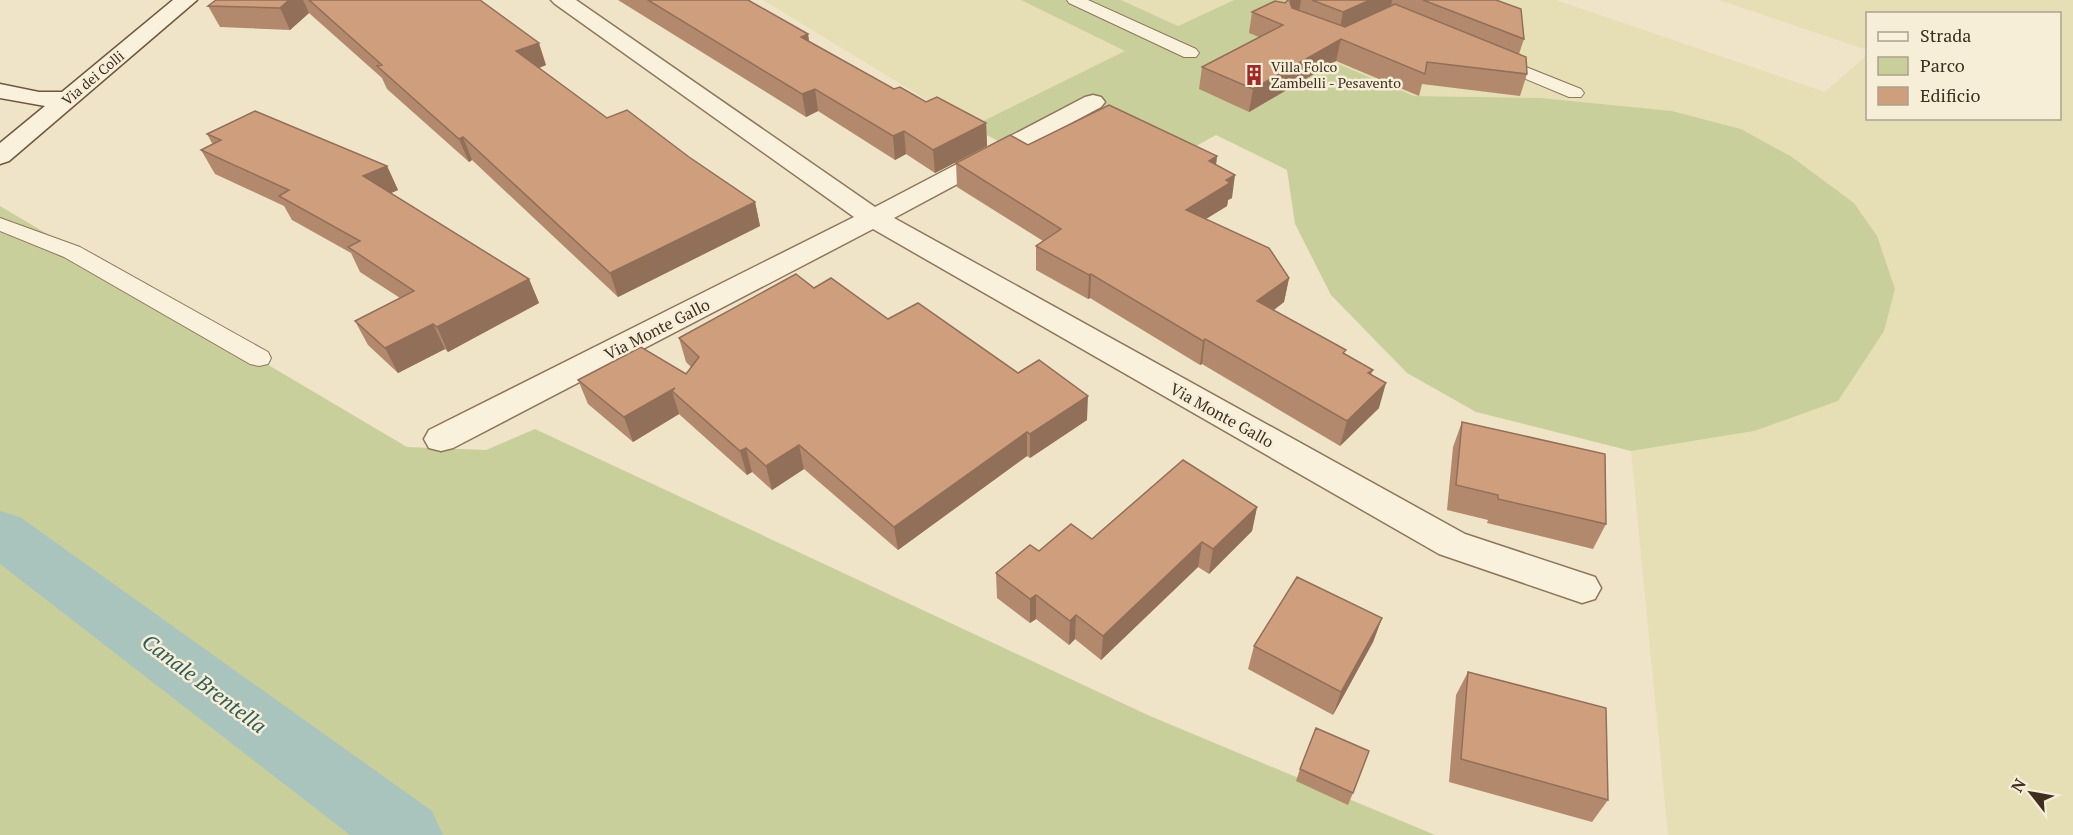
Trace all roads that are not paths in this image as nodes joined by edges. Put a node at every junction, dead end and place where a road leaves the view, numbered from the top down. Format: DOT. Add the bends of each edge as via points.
graph roads {
  1 [pos="186,0"];
  2 [pos="1075,0"];
  3 [pos="569,2"];
  4 [pos="1190,53"];
  5 [pos="1476,53"];
  6 [pos="0,91"];
  7 [pos="1575,93"];
  8 [pos="69,99"];
  9 [pos="1093,102"];
  10 [pos="0,156"];
  11 [pos="873,218"];
  12 [pos="0,224"];
  13 [pos="259,358"];
  14 [pos="441,439"];
  15 [pos="1582,588"];
  1 -- 8 [label="street, Via dei Colli"];
  2 -- 4 [label="lane"];
  3 -- 11 [label="street, Via Monte Gallo"];
  5 -- 7 [label="lane"];
  6 -- 8 [label="street" via="39,99"];
  8 -- 10 [label="street, Via dei Colli"];
  9 -- 11 [label="street, Via Monte Gallo"];
  11 -- 14 [label="street, Via Monte Gallo"];
  11 -- 15 [label="street, Via Monte Gallo" via="1452,544"];
  12 -- 13 [label="lane" via="72,252"];
}
